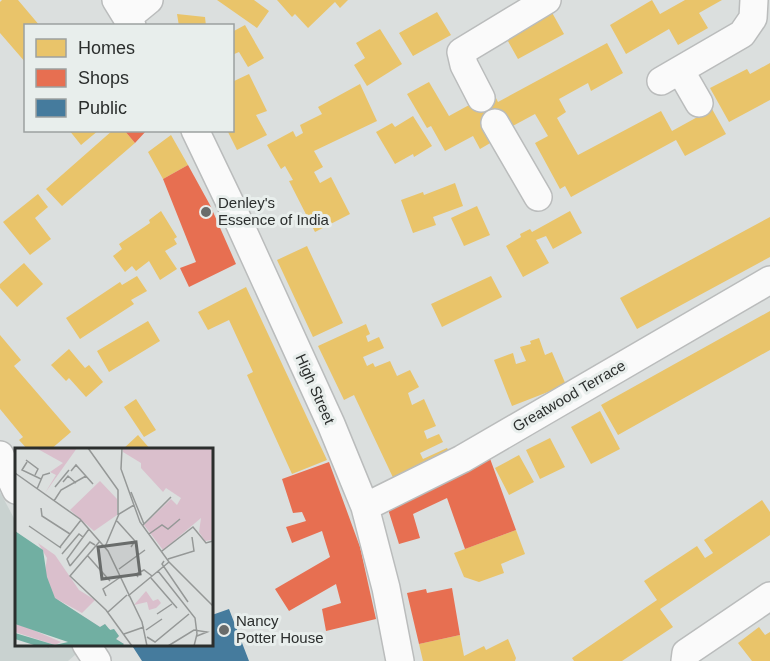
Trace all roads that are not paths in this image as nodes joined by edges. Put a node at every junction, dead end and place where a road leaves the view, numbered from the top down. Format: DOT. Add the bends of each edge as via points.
graph roads {
  1 [pos="149,0"];
  2 [pos="547,0"];
  3 [pos="754,0"];
  4 [pos="125,14"];
  5 [pos="481,98"];
  6 [pos="699,104"];
  7 [pos="495,123"];
  8 [pos="196,132"];
  9 [pos="538,197"];
  10 [pos="770,280"];
  11 [pos="0,455"];
  12 [pos="15,488"];
  13 [pos="365,507"];
  14 [pos="770,596"];
  15 [pos="87,646"];
  16 [pos="397,660"];
  17 [pos="97,661"];
  18 [pos="685,661"];
  1 -- 4 [label="street"];
  2 -- 5 [label="street" via="461,51"];
  3 -- 6 [label="street" via="753,18 742,34 671,75"];
  7 -- 9 [label="street"];
  8 -- 13 [label="street, High Street" via="332,424"];
  10 -- 13 [label="street, Greatwood Terrace" via="462,459"];
  11 -- 12 [label="street"];
  13 -- 16 [label="street, High Street" via="386,588"];
  14 -- 18 [label="street" via="686,653"];
  15 -- 17 [label="street"];
}
